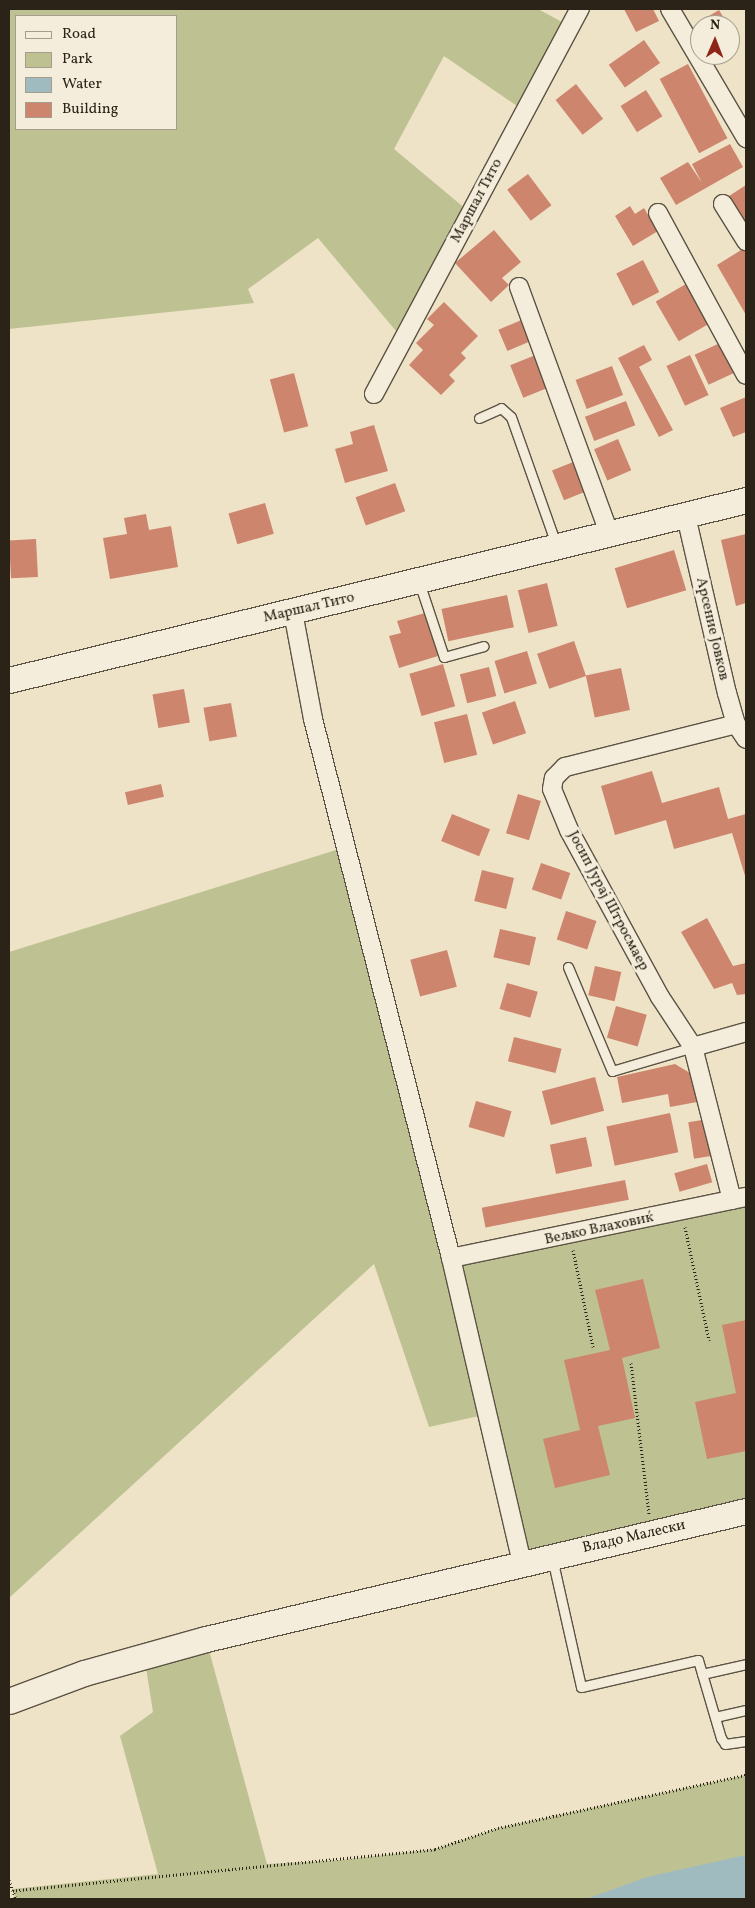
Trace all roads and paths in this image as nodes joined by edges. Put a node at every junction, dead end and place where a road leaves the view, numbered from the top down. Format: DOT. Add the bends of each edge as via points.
graph roads {
  1 [pos="580,9"];
  2 [pos="670,9"];
  3 [pos="746,138"];
  4 [pos="723,204"];
  5 [pos="658,213"];
  6 [pos="746,241"];
  7 [pos="519,288"];
  8 [pos="746,375"];
  9 [pos="374,394"];
  10 [pos="479,418"];
  11 [pos="746,500"];
  12 [pos="686,516"];
  13 [pos="610,535"];
  14 [pos="558,548"];
  15 [pos="419,582"];
  16 [pos="292,612"];
  17 [pos="484,646"];
  18 [pos="9,680"];
  19 [pos="736,724"];
  20 [pos="746,739"];
  21 [pos="568,968"];
  22 [pos="746,1032"];
  23 [pos="693,1047"];
  24 [pos="739,1199"];
  25 [pos="682,1212"];
  26 [pos="570,1235"];
  27 [pos="451,1258"];
  28 [pos="708,1340"];
  29 [pos="592,1347"];
  30 [pos="631,1363"];
  31 [pos="746,1511"];
  32 [pos="651,1534"];
  33 [pos="551,1556"];
  34 [pos="522,1563"];
  35 [pos="746,1664"];
  36 [pos="702,1674"];
  37 [pos="9,1701"];
  38 [pos="746,1710"];
  39 [pos="715,1717"];
  40 [pos="746,1741"];
  41 [pos="746,1775"];
  42 [pos="9,1880"];
  43 [pos="11,1890"];
  44 [pos="16,1899"];
  1 -- 9 [label="street, Маршал Тито"];
  2 -- 3 [label="street"];
  4 -- 6 [label="street"];
  5 -- 8 [label="street"];
  7 -- 13 [label="street"];
  10 -- 14 [label="lane" via="501,408 511,417"];
  11 -- 12 [label="street, Маршал Тито"];
  12 -- 13 [label="street, Маршал Тито"];
  12 -- 19 [label="street, Арсение Јовков"];
  13 -- 14 [label="street, Маршал Тито"];
  14 -- 15 [label="street, Маршал Тито"];
  15 -- 16 [label="street, Маршал Тито"];
  15 -- 17 [label="lane" via="444,657"];
  16 -- 18 [label="street, Маршал Тито"];
  16 -- 27 [label="street" via="313,719"];
  19 -- 20 [label="street, Арсение Јовков"];
  19 -- 23 [label="street, Јосип Јурај Штросмаер" via="565,767 554,778 552,789 569,830 651,981"];
  21 -- 23 [label="lane" via="612,1071"];
  22 -- 23 [label="street"];
  23 -- 24 [label="street, Јосип Јурај Штросмаер"];
  24 -- 25 [label="street, Вељко Влаховиќ"];
  25 -- 26 [label="street, Вељко Влаховиќ"];
  25 -- 28 [label="path"];
  26 -- 27 [label="street, Вељко Влаховиќ"];
  26 -- 29 [label="path"];
  27 -- 34 [label="street"];
  30 -- 32 [label="path"];
  31 -- 32 [label="street, Владо Малески"];
  32 -- 33 [label="street, Владо Малески"];
  33 -- 34 [label="street, Владо Малески"];
  33 -- 36 [label="lane" via="581,1686 698,1660"];
  34 -- 37 [label="street, Владо Малески" via="144,1655"];
  35 -- 36 [label="lane"];
  36 -- 39 [label="lane"];
  38 -- 39 [label="lane"];
  39 -- 40 [label="lane" via="725,1744"];
  41 -- 43 [label="path" via="507,1825 435,1849"];
  42 -- 43 [label="path"];
  43 -- 44 [label="path"];
}
